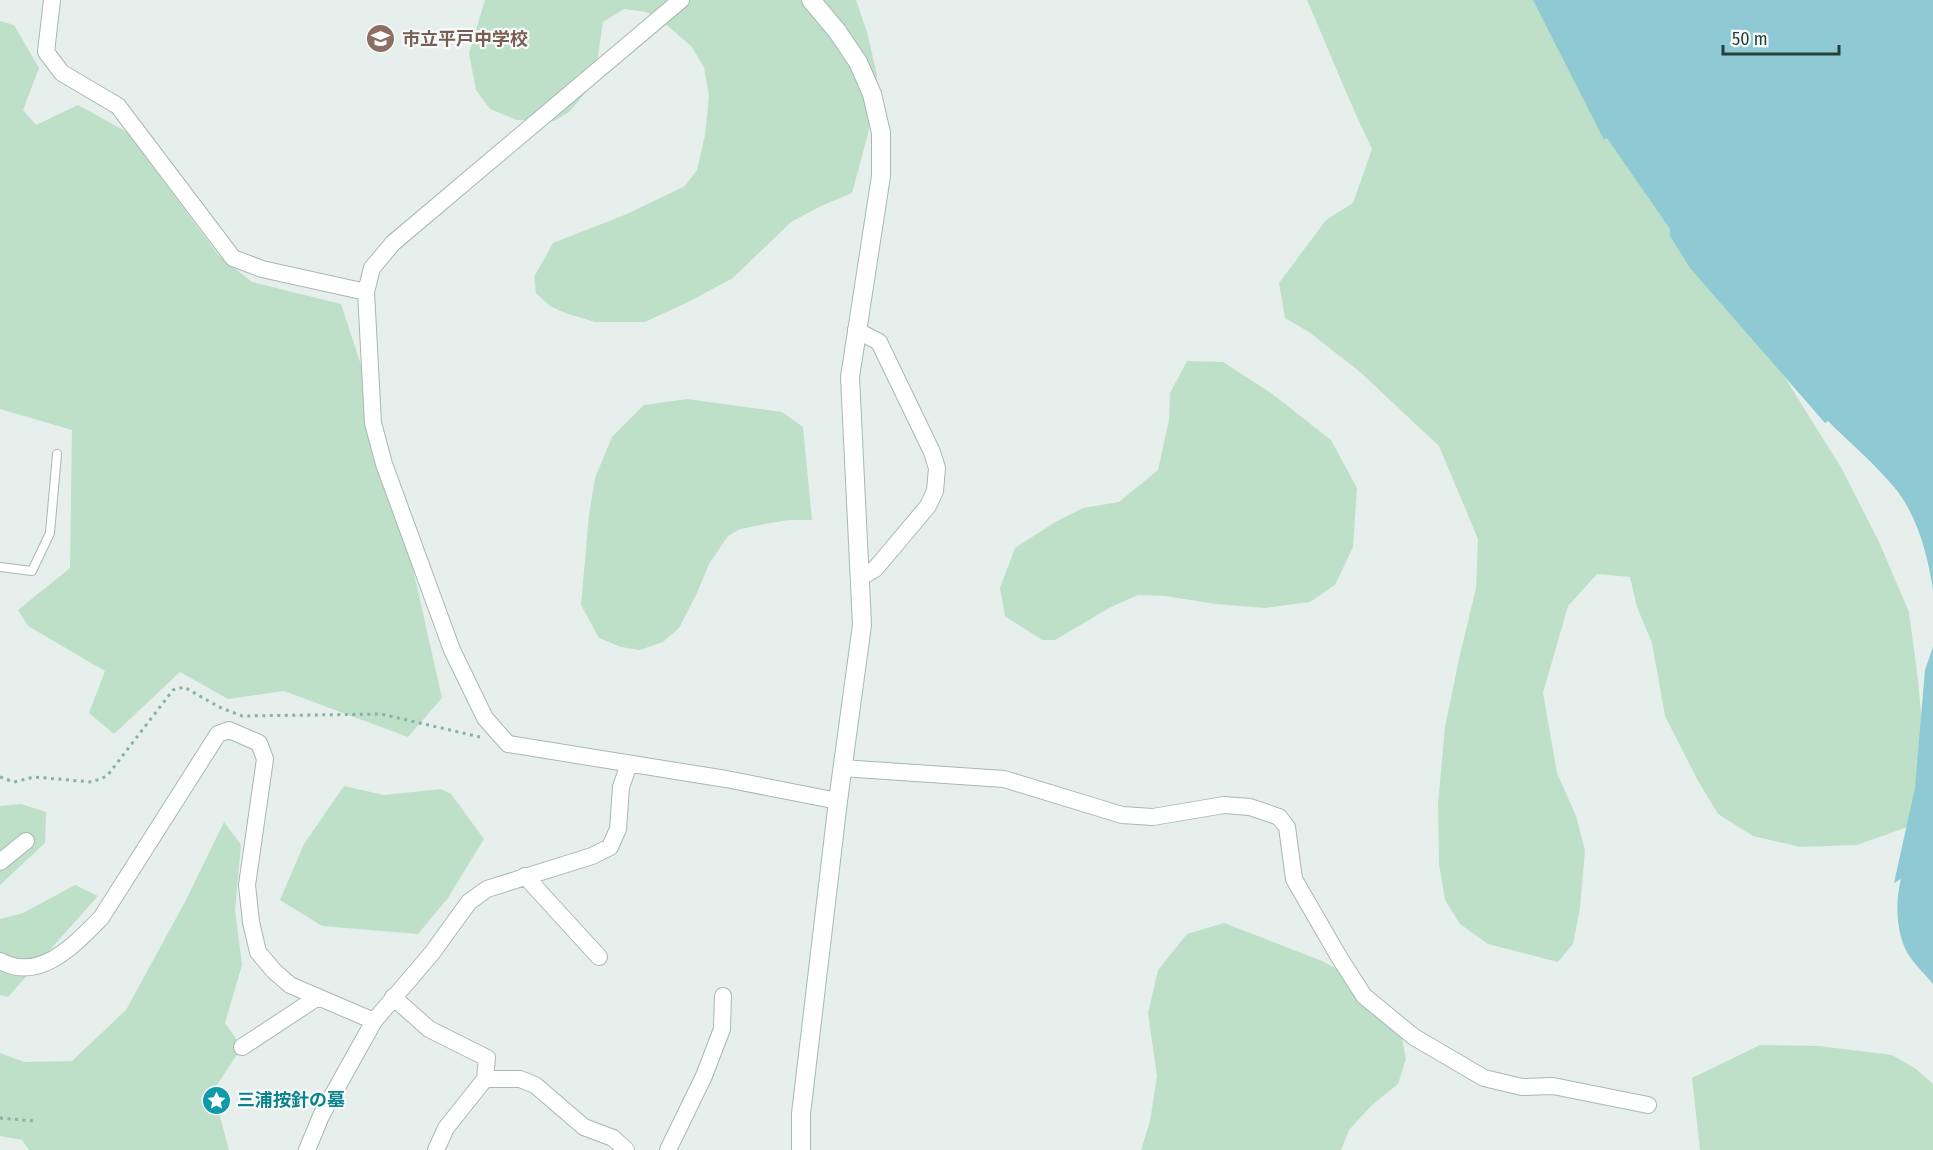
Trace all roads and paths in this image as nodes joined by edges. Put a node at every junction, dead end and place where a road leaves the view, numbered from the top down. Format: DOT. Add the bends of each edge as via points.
graph roads {
  1 [pos="52,0"];
  2 [pos="681,0"];
  3 [pos="811,0"];
  4 [pos="366,292"];
  5 [pos="856,330"];
  6 [pos="57,454"];
  7 [pos="0,567"];
  8 [pos="861,577"];
  9 [pos="508,744"];
  10 [pos="629,764"];
  11 [pos="842,768"];
  12 [pos="0,777"];
  13 [pos="838,801"];
  14 [pos="26,841"];
  15 [pos="0,862"];
  16 [pos="525,876"];
  17 [pos="598,957"];
  18 [pos="0,961"];
  19 [pos="723,996"];
  20 [pos="318,997"];
  21 [pos="393,997"];
  22 [pos="374,1021"];
  23 [pos="242,1047"];
  24 [pos="485,1079"];
  25 [pos="1648,1105"];
  26 [pos="0,1118"];
  27 [pos="35,1121"];
  28 [pos="306,1150"];
  29 [pos="436,1150"];
  30 [pos="626,1150"];
  31 [pos="668,1150"];
  32 [pos="801,1150"];
  1 -- 4 [label="street" via="46,52 63,73 118,106 233,258 262,269"];
  2 -- 4 [label="street" via="393,243 372,268"];
  3 -- 5 [label="street" via="858,62 872,94 880,133 881,176"];
  4 -- 9 [label="street" via="373,423 384,464 452,650 485,718"];
  5 -- 8 [label="street" via="850,376 851,429"];
  5 -- 8 [label="street" via="879,342 937,468 935,491 928,506 875,569"];
  6 -- 7 [label="lane" via="50,533 32,571"];
  8 -- 11 [label="street" via="862,625"];
  9 -- 10 [label="street"];
  9 -- 12 [label="path" via="381,714 242,716 184,687 173,690 107,776 92,782 34,777 14,782"];
  10 -- 13 [label="street"];
  10 -- 16 [label="street" via="621,787 618,829 610,847"];
  11 -- 13 [label="street"];
  11 -- 25 [label="street" via="1004,779 1122,815 1153,817 1224,805 1250,807 1279,817 1287,827 1294,879 1339,957 1364,996 1414,1037 1484,1078 1522,1087 1553,1086"];
  13 -- 32 [label="street" via="801,1114"];
  14 -- 15 [label="street"];
  16 -- 17 [label="street"];
  16 -- 21 [label="street" via="487,889 469,902"];
  18 -- 20 [label="street" via="21,968 50,962 101,918 218,734 229,730 259,743 265,759 247,885 258,952 290,985"];
  19 -- 31 [label="street" via="722,1029"];
  20 -- 22 [label="street"];
  20 -- 23 [label="street"];
  21 -- 22 [label="street"];
  21 -- 24 [label="street" via="429,1029 487,1058"];
  22 -- 28 [label="street"];
  24 -- 29 [label="street" via="446,1128"];
  24 -- 30 [label="street" via="520,1079 535,1085 584,1127 613,1138"];
  26 -- 27 [label="path"];
}
